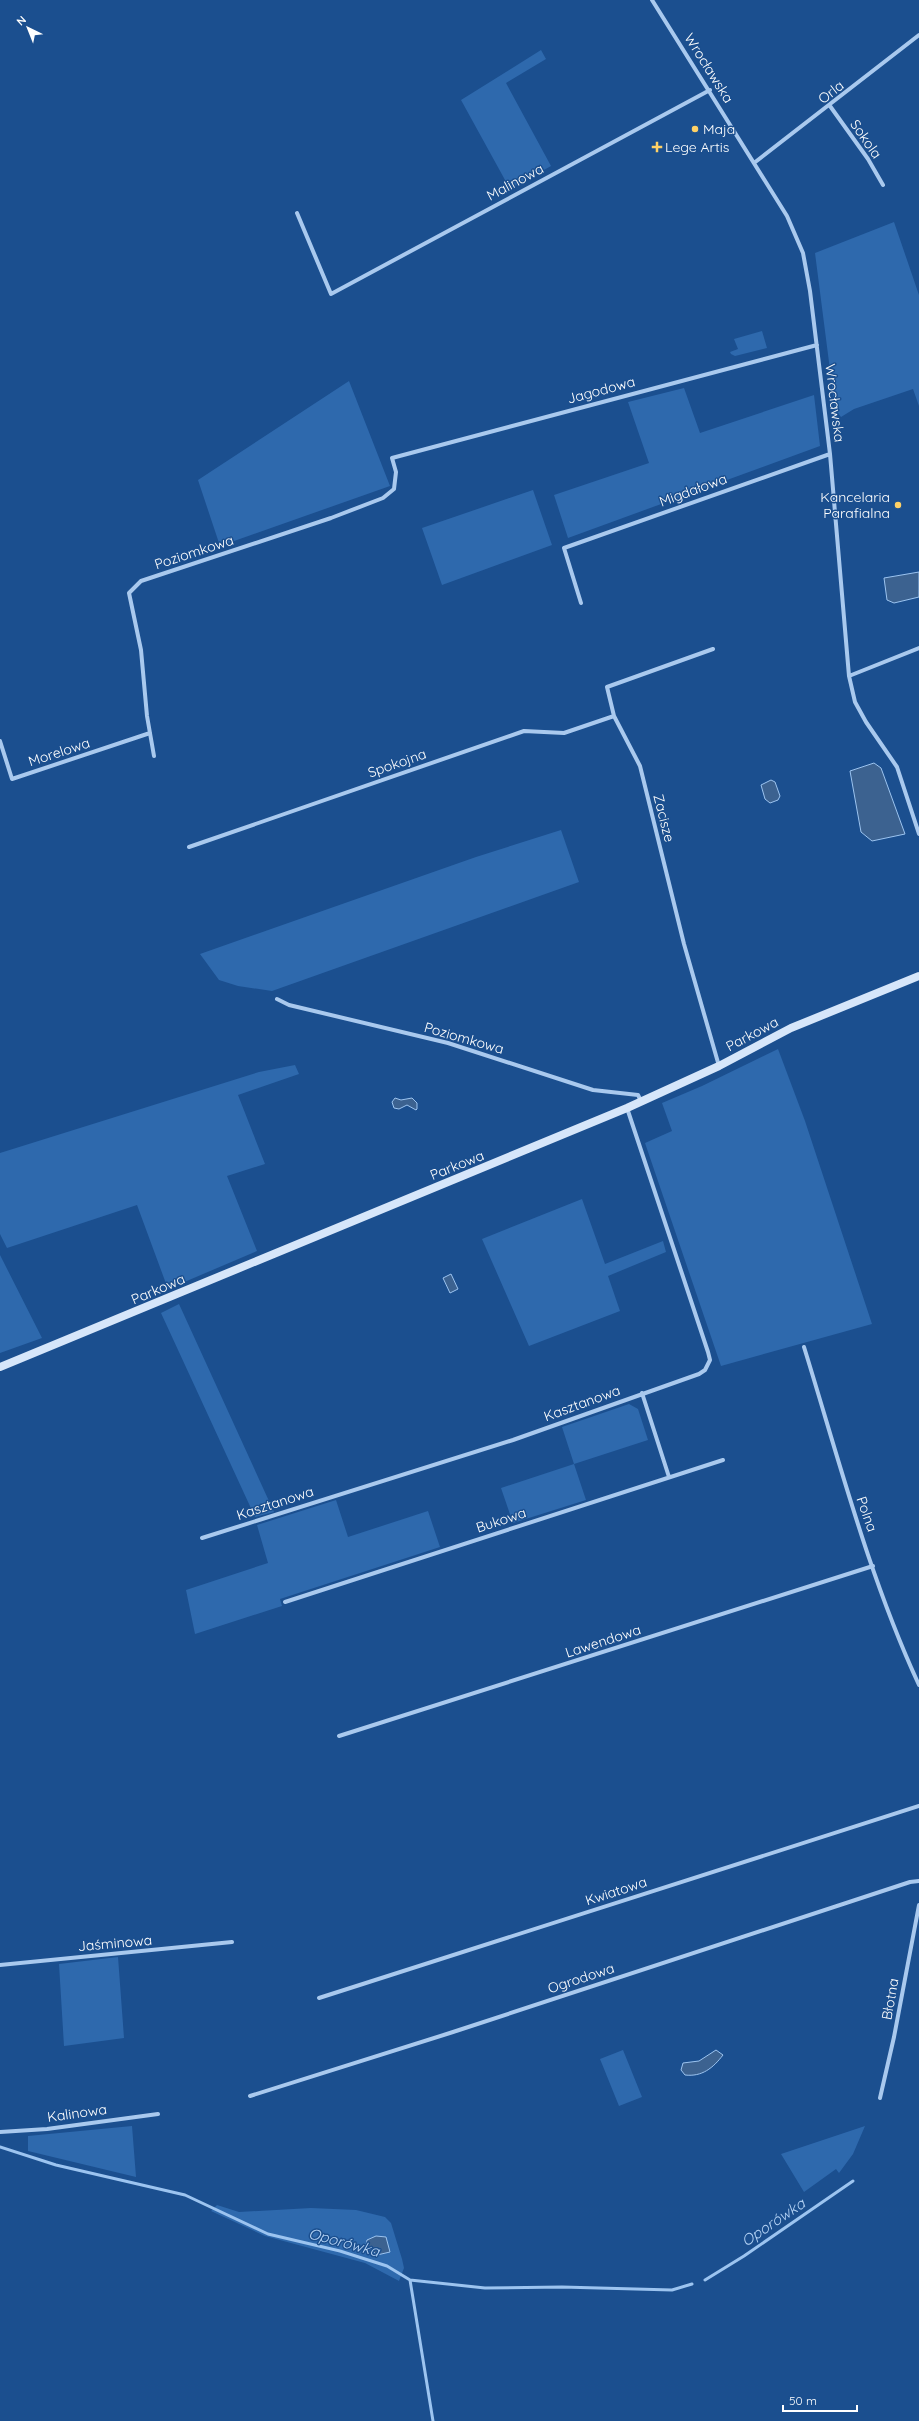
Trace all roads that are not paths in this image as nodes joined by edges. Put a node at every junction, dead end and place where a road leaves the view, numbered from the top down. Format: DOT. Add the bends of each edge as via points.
graph roads {
  1 [pos="652,0"];
  2 [pos="919,35"];
  3 [pos="710,90"];
  4 [pos="830,106"];
  5 [pos="754,163"];
  6 [pos="883,185"];
  7 [pos="297,212"];
  8 [pos="817,345"];
  9 [pos="830,454"];
  10 [pos="392,458"];
  11 [pos="581,603"];
  12 [pos="919,648"];
  13 [pos="713,649"];
  14 [pos="850,676"];
  15 [pos="614,716"];
  16 [pos="150,733"];
  17 [pos="0,741"];
  18 [pos="154,756"];
  19 [pos="919,834"];
  20 [pos="189,847"];
  21 [pos="919,976"];
  22 [pos="277,999"];
  23 [pos="719,1066"];
  24 [pos="642,1101"];
  25 [pos="627,1108"];
  26 [pos="804,1347"];
  27 [pos="0,1367"];
  28 [pos="642,1393"];
  29 [pos="723,1460"];
  30 [pos="669,1477"];
  31 [pos="202,1538"];
  32 [pos="873,1566"];
  33 [pos="285,1602"];
  34 [pos="919,1685"];
  35 [pos="339,1736"];
  36 [pos="919,1806"];
  37 [pos="919,1881"];
  38 [pos="919,1905"];
  39 [pos="918,1916"];
  40 [pos="232,1942"];
  41 [pos="0,1965"];
  42 [pos="319,1998"];
  43 [pos="250,2096"];
  44 [pos="880,2098"];
  45 [pos="158,2114"];
  46 [pos="0,2132"];
  1 -- 3 [label="street, Wrocławska"];
  2 -- 4 [label="street, Orla"];
  3 -- 5 [label="street, Wrocławska"];
  3 -- 7 [label="street, Malinowa" via="330,294"];
  4 -- 5 [label="street, Orla"];
  4 -- 6 [label="street, Sokola" via="868,159"];
  5 -- 8 [label="street, Wrocławska" via="787,216 803,253"];
  8 -- 9 [label="street, Wrocławska"];
  8 -- 10 [label="street, Jagodowa"];
  9 -- 11 [label="street, Migdałowa" via="564,548"];
  9 -- 14 [label="street, Wrocławska"];
  10 -- 16 [label="street, Poziomkowa" via="396,472 394,489 383,498 141,581 134,587 129,593 140,650"];
  12 -- 14 [label="street"];
  13 -- 15 [label="street, Zacisze" via="607,687"];
  14 -- 19 [label="street, Wrocławska" via="855,702 897,767"];
  15 -- 20 [label="street, Spokojna" via="564,733 524,731"];
  15 -- 23 [label="street, Zacisze" via="640,766 684,944"];
  16 -- 17 [label="street, Morelowa" via="12,779"];
  16 -- 18 [label="street, Poziomkowa"];
  21 -- 23 [label="street, Parkowa" via="791,1028"];
  22 -- 24 [label="street, Poziomkowa" via="289,1005 448,1043 593,1090 638,1096"];
  23 -- 24 [label="street, Parkowa"];
  24 -- 25 [label="street, Parkowa"];
  25 -- 27 [label="street, Parkowa"];
  25 -- 28 [label="street, Kasztanowa" via="710,1360 705,1370 699,1374"];
  26 -- 32 [label="street, Polna" via="840,1468"];
  28 -- 30 [label="street"];
  28 -- 31 [label="street, Kasztanowa" via="513,1440"];
  29 -- 30 [label="street, Bukowa"];
  30 -- 33 [label="street, Bukowa"];
  32 -- 34 [label="street, Polna"];
  32 -- 35 [label="street, Lawendowa"];
  36 -- 42 [label="street, Kwiatowa"];
  37 -- 43 [label="street, Ogrodowa"];
  38 -- 39 [label="street, Błotna"];
  39 -- 44 [label="street, Błotna"];
  40 -- 41 [label="street, Jaśminowa"];
  45 -- 46 [label="street, Kalinowa" via="47,2129"];
}
